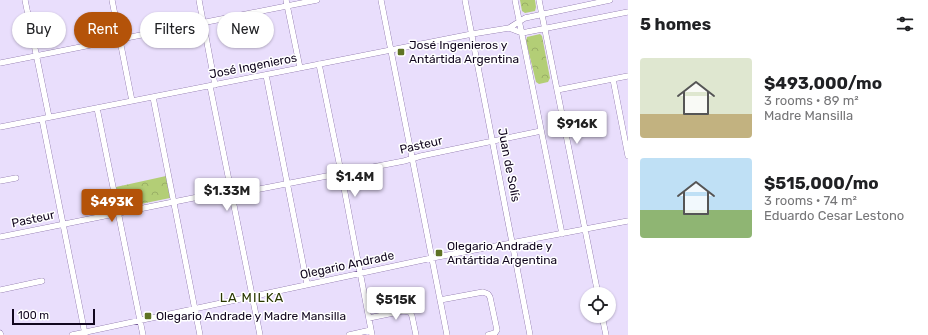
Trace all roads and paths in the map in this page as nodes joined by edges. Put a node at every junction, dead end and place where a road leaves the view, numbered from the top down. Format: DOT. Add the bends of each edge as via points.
graph roads {
  1 [pos="25,0"];
  2 [pos="112,0"];
  3 [pos="199,0"];
  4 [pos="317,0"];
  5 [pos="381,0"];
  6 [pos="466,0"];
  7 [pos="515,0"];
  8 [pos="539,0"];
  9 [pos="610,0"];
  10 [pos="287,3"];
  11 [pos="114,12"];
  12 [pos="201,12"];
  13 [pos="628,12"];
  14 [pos="542,14"];
  15 [pos="519,20"];
  16 [pos="209,21"];
  17 [pos="510,28"];
  18 [pos="545,29"];
  19 [pos="522,33"];
  20 [pos="472,34"];
  21 [pos="76,48"];
  22 [pos="122,48"];
  23 [pos="207,48"];
  24 [pos="391,50"];
  25 [pos="37,56"];
  26 [pos="0,63"];
  27 [pos="319,64"];
  28 [pos="300,68"];
  29 [pos="266,75"];
  30 [pos="628,76"];
  31 [pos="613,79"];
  32 [pos="213,85"];
  33 [pos="557,90"];
  34 [pos="153,97"];
  35 [pos="132,101"];
  36 [pos="98,108"];
  37 [pos="50,117"];
  38 [pos="42,119"];
  39 [pos="0,127"];
  40 [pos="541,130"];
  41 [pos="492,141"];
  42 [pos="628,156"];
  43 [pos="412,158"];
  44 [pos="341,172"];
  45 [pos="16,178"];
  46 [pos="0,181"];
  47 [pos="288,182"];
  48 [pos="232,192"];
  49 [pos="174,202"];
  50 [pos="119,213"];
  51 [pos="628,221"];
  52 [pos="63,224"];
  53 [pos="585,230"];
  54 [pos="562,234"];
  55 [pos="0,237"];
  56 [pos="513,243"];
  57 [pos="432,258"];
  58 [pos="360,273"];
  59 [pos="42,281"];
  60 [pos="308,284"];
  61 [pos="597,287"];
  62 [pos="0,290"];
  63 [pos="252,297"];
  64 [pos="440,300"];
  65 [pos="195,309"];
  66 [pos="369,318"];
  67 [pos="140,321"];
  68 [pos="603,323"];
  69 [pos="372,333"];
  70 [pos="85,334"];
  71 [pos="72,335"];
  72 [pos="143,335"];
  73 [pos="200,335"];
  74 [pos="260,335"];
  75 [pos="349,335"];
  76 [pos="416,335"];
  77 [pos="447,335"];
  78 [pos="488,335"];
  79 [pos="530,335"];
  80 [pos="606,335"];
  1 -- 25 [label="street"];
  2 -- 11 [label="street"];
  3 -- 12 [label="street"];
  4 -- 10 [label="street"];
  5 -- 24 [label="street"];
  6 -- 20 [label="street, Juan de Solís"];
  7 -- 15 [label="street"];
  8 -- 14 [label="street"];
  9 -- 14 [label="street"];
  10 -- 16 [label="street"];
  10 -- 28 [label="street"];
  13 -- 18 [label="street"];
  14 -- 15 [label="street"];
  14 -- 18 [label="street"];
  15 -- 17 [label="street"];
  15 -- 19 [label="street"];
  17 -- 19 [label="street"];
  17 -- 20 [label="street, José Ingenieros"];
  18 -- 19 [label="street"];
  18 -- 33 [label="street"];
  19 -- 40 [label="street"];
  20 -- 24 [label="street, José Ingenieros"];
  20 -- 41 [label="street, Juan de Solís"];
  21 -- 25 [label="street"];
  22 -- 35 [label="street"];
  23 -- 32 [label="street"];
  24 -- 27 [label="street, José Ingenieros"];
  24 -- 43 [label="street"];
  25 -- 26 [label="street"];
  25 -- 37 [label="street"];
  27 -- 28 [label="street, José Ingenieros"];
  27 -- 44 [label="street"];
  28 -- 29 [label="street, José Ingenieros"];
  29 -- 32 [label="street, José Ingenieros"];
  29 -- 47 [label="street"];
  30 -- 31 [label="street"];
  31 -- 33 [label="street"];
  31 -- 42 [label="street"];
  32 -- 34 [label="street, José Ingenieros"];
  32 -- 48 [label="street"];
  33 -- 53 [label="street"];
  34 -- 35 [label="street, José Ingenieros"];
  34 -- 49 [label="street"];
  35 -- 36 [label="street, José Ingenieros"];
  36 -- 37 [label="street, José Ingenieros"];
  36 -- 50 [label="street"];
  37 -- 38 [label="street, José Ingenieros"];
  38 -- 39 [label="street, José Ingenieros"];
  38 -- 52 [label="street"];
  40 -- 41 [label="street, Pasteur"];
  40 -- 54 [label="street"];
  41 -- 43 [label="street, Pasteur"];
  41 -- 56 [label="street, Juan de Solís"];
  43 -- 44 [label="street, Pasteur"];
  43 -- 57 [label="street"];
  44 -- 47 [label="street, Pasteur"];
  44 -- 58 [label="street"];
  45 -- 46 [label="street"];
  47 -- 48 [label="street, Pasteur" via="239,193"];
  47 -- 60 [label="street"];
  48 -- 49 [label="street, Pasteur"];
  48 -- 63 [label="street"];
  49 -- 50 [label="street, Pasteur"];
  49 -- 65 [label="street"];
  50 -- 52 [label="street, Pasteur"];
  50 -- 67 [label="street"];
  51 -- 53 [label="street, Olegario Andrade"];
  52 -- 55 [label="street, Pasteur"];
  52 -- 70 [label="street"];
  53 -- 54 [label="street, Olegario Andrade"];
  53 -- 61 [label="street"];
  54 -- 56 [label="street, Olegario Andrade"];
  56 -- 57 [label="street, Olegario Andrade"];
  56 -- 79 [label="street, Juan de Solís"];
  57 -- 58 [label="street, Olegario Andrade"];
  57 -- 64 [label="street"];
  58 -- 60 [label="street, Olegario Andrade"];
  58 -- 66 [label="street"];
  59 -- 62 [label="street"];
  60 -- 63 [label="street, Olegario Andrade"];
  63 -- 65 [label="street, Olegario Andrade"];
  63 -- 74 [label="street"];
  64 -- 77 [label="street"];
  64 -- 78 [label="street" via="484,292 488,294 496,330 495,333"];
  65 -- 67 [label="street, Olegario Andrade"];
  65 -- 73 [label="street"];
  66 -- 69 [label="street"];
  66 -- 76 [label="street" via="403,311 410,312"];
  67 -- 70 [label="street, Olegario Andrade"];
  67 -- 72 [label="street"];
  68 -- 80 [label="street"];
  69 -- 75 [label="street"];
  70 -- 71 [label="street, Olegario Andrade"];
}
